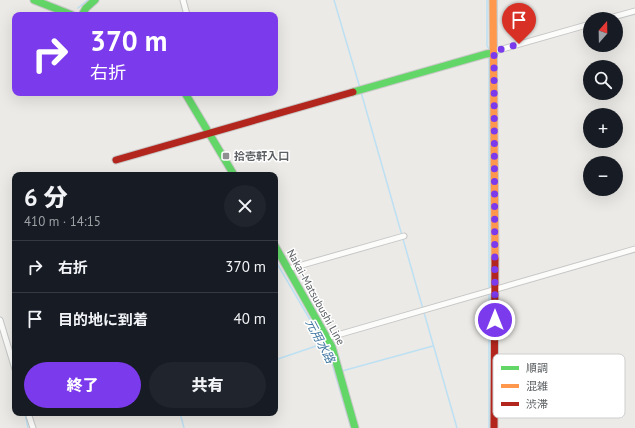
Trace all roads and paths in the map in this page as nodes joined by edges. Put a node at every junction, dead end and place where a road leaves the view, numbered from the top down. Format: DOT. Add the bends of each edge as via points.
graph roads {
  1 [pos="34,0"];
  2 [pos="95,0"];
  3 [pos="183,0"];
  4 [pos="493,0"];
  5 [pos="635,10"];
  6 [pos="64,12"];
  7 [pos="84,12"];
  8 [pos="186,12"];
  9 [pos="623,14"];
  10 [pos="583,26"];
  11 [pos="493,52"];
  12 [pos="187,96"];
  13 [pos="209,134"];
  14 [pos="116,160"];
  15 [pos="232,172"];
  16 [pos="404,236"];
  17 [pos="635,249"];
  18 [pos="278,251"];
  19 [pos="288,269"];
  20 [pos="495,289"];
  21 [pos="0,320"];
  22 [pos="327,338"];
  23 [pos="495,354"];
  24 [pos="12,359"];
  25 [pos="29,416"];
  26 [pos="494,418"];
  27 [pos="33,428"];
  28 [pos="355,428"];
  29 [pos="494,428"];
  1 -- 6 [label="street"];
  2 -- 7 [label="street"];
  3 -- 8 [label="street"];
  4 -- 11 [label="street"];
  5 -- 9 [label="street"];
  10 -- 11 [label="street"];
  11 -- 13 [label="street"];
  11 -- 20 [label="street"];
  12 -- 13 [label="street"];
  13 -- 14 [label="street"];
  13 -- 15 [label="street"];
  16 -- 19 [label="street"];
  17 -- 20 [label="street"];
  18 -- 19 [label="street, Nakai-Matsubushi Line"];
  19 -- 22 [label="street, Nakai-Matsubushi Line"];
  20 -- 22 [label="street"];
  20 -- 23 [label="street"];
  21 -- 24 [label="street"];
  22 -- 28 [label="street, Nakai-Matsubushi Line" via="338,366"];
  25 -- 27 [label="street"];
  26 -- 29 [label="street"];
}
